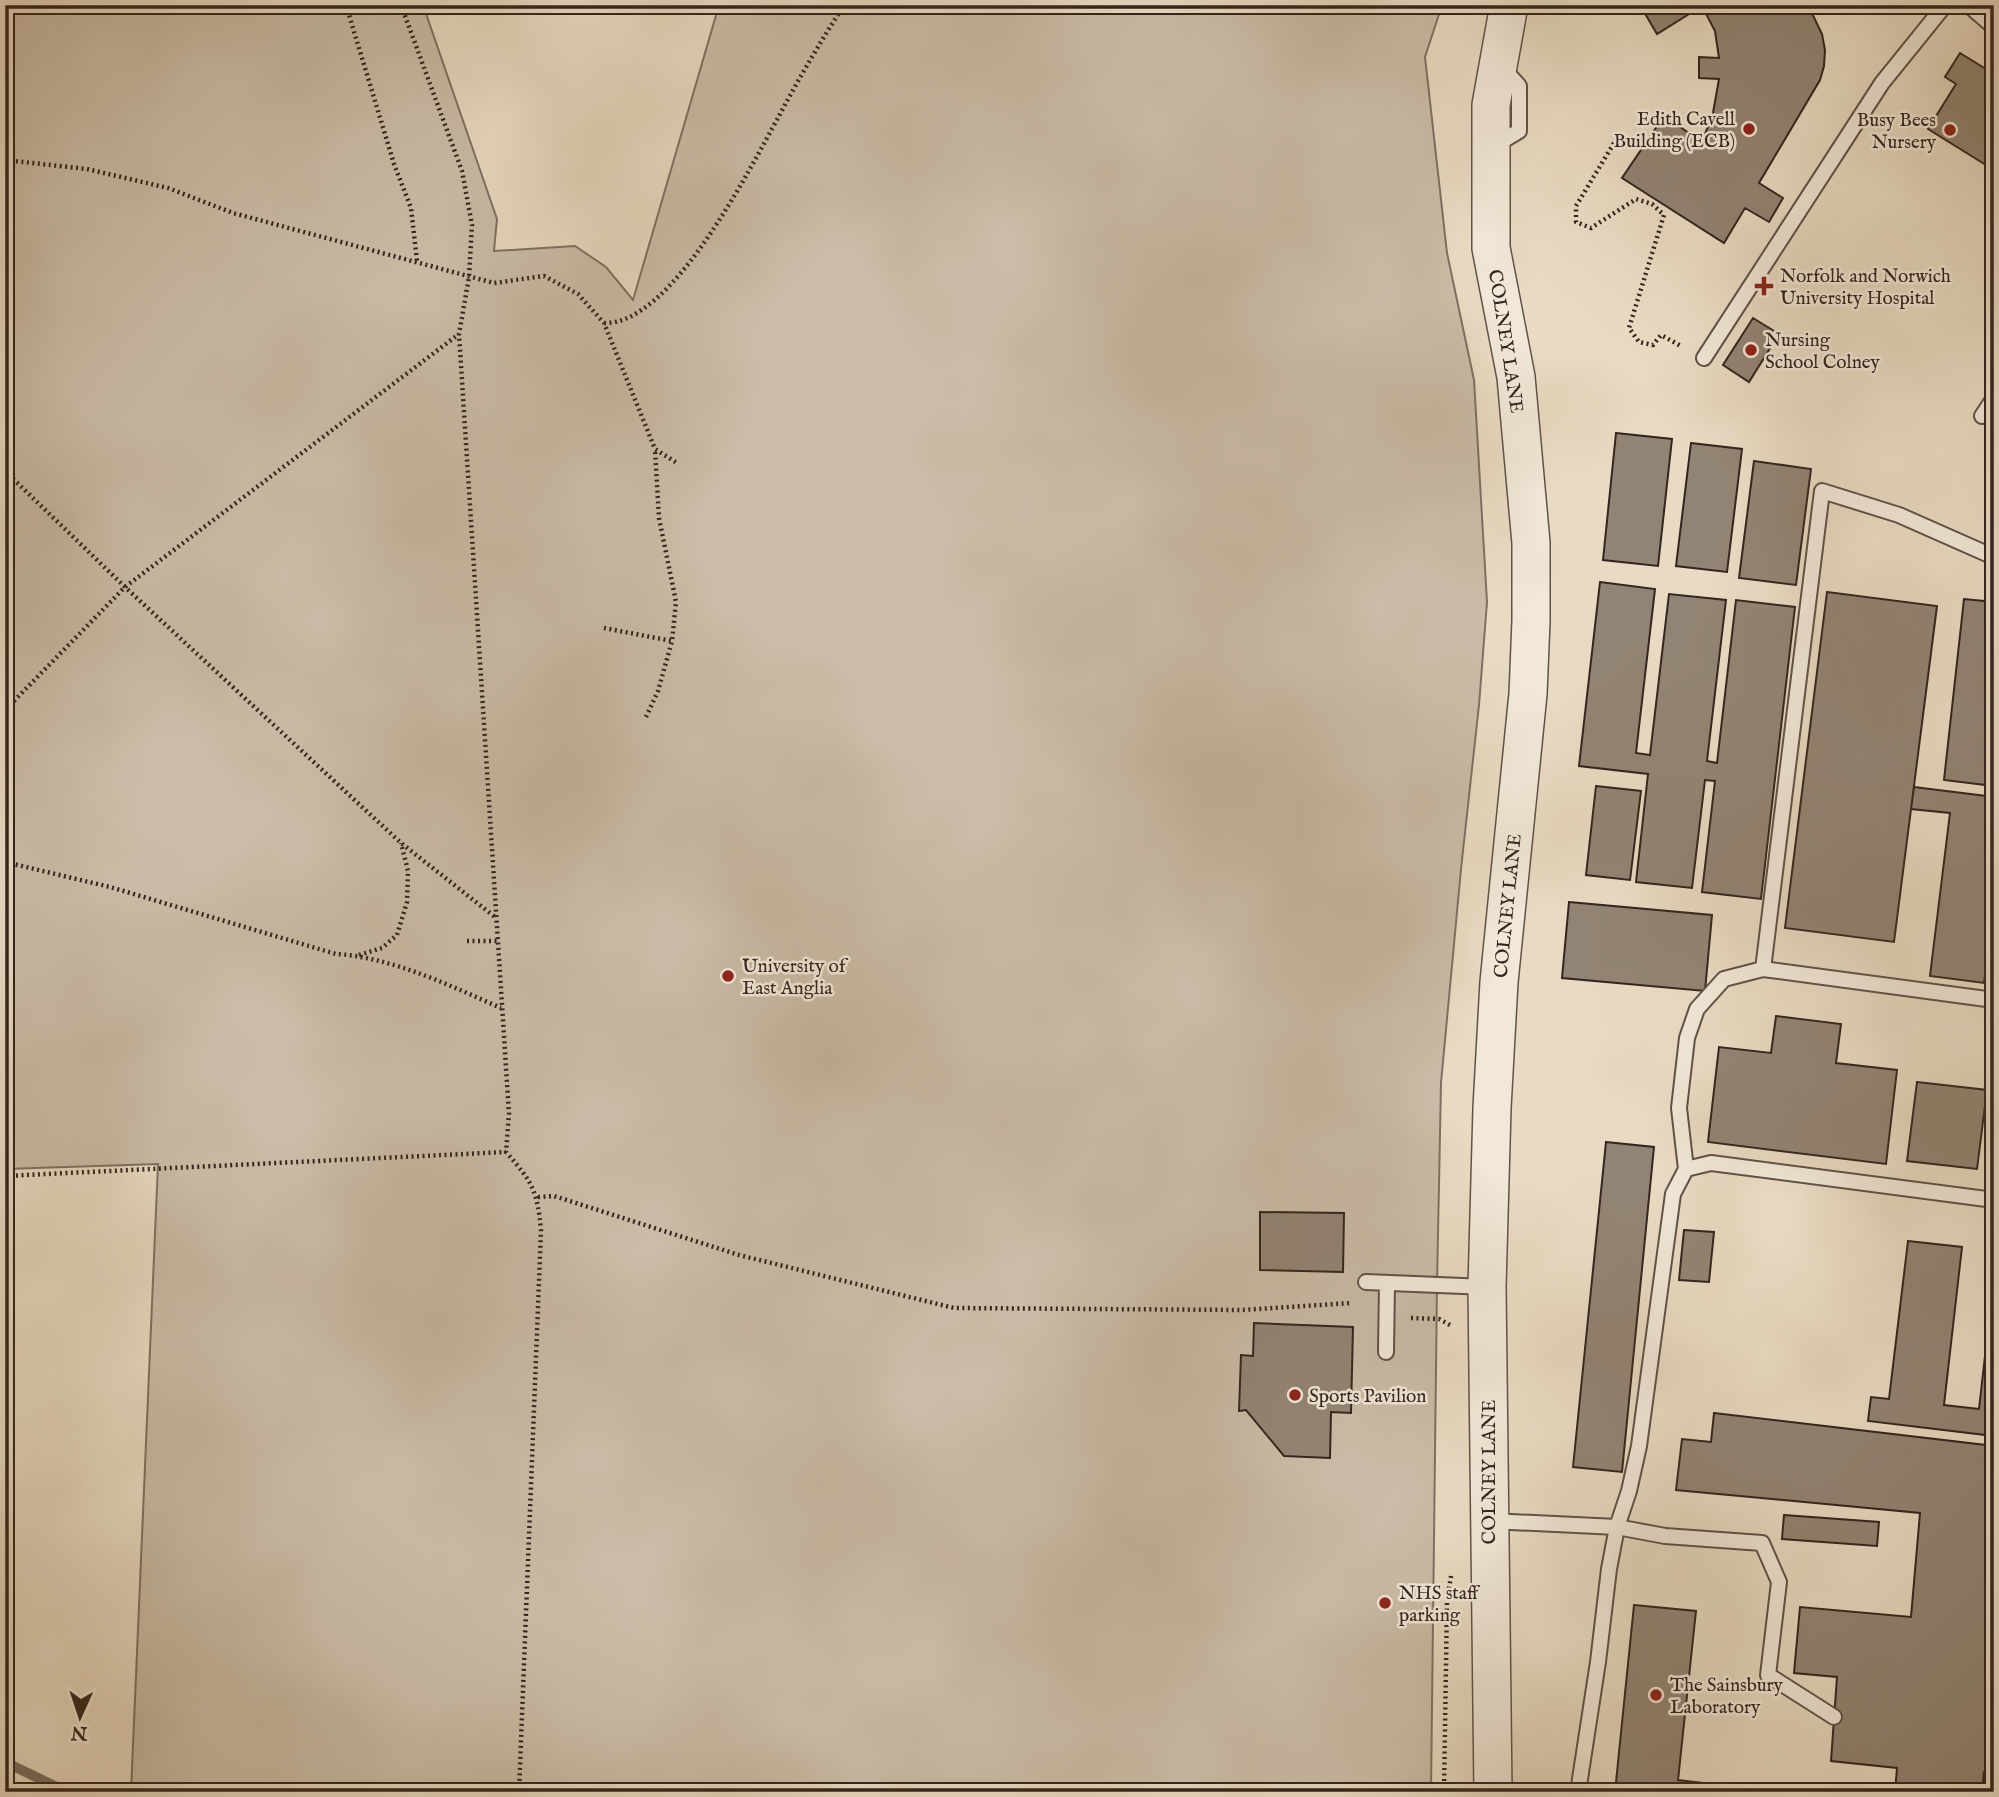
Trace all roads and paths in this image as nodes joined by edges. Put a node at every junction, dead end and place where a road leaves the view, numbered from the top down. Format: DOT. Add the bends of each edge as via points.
graph roads {
  1 [pos="346,5"];
  2 [pos="401,5"];
  3 [pos="844,5"];
  4 [pos="1945,5"];
  5 [pos="1979,5"];
  6 [pos="1511,12"];
  7 [pos="1994,18"];
  8 [pos="1614,144"];
  9 [pos="5,160"];
  10 [pos="417,261"];
  11 [pos="469,277"];
  12 [pos="604,323"];
  13 [pos="459,334"];
  14 [pos="1704,358"];
  15 [pos="1994,398"];
  16 [pos="1982,416"];
  17 [pos="655,449"];
  18 [pos="677,463"];
  19 [pos="5,471"];
  20 [pos="1994,557"];
  21 [pos="125,587"];
  22 [pos="604,628"];
  23 [pos="672,641"];
  24 [pos="5,715"];
  25 [pos="646,717"];
  26 [pos="401,843"];
  27 [pos="5,862"];
  28 [pos="495,917"];
  29 [pos="467,941"];
  30 [pos="498,941"];
  31 [pos="358,955"];
  32 [pos="1763,969"];
  33 [pos="1994,1000"];
  34 [pos="501,1008"];
  35 [pos="506,1152"];
  36 [pos="1686,1169"];
  37 [pos="5,1176"];
  38 [pos="538,1197"];
  39 [pos="1994,1200"];
  40 [pos="1366,1282"];
  41 [pos="1387,1283"];
  42 [pos="1487,1287"];
  43 [pos="1360,1303"];
  44 [pos="1386,1352"];
  45 [pos="1488,1521"];
  46 [pos="1617,1527"];
  47 [pos="1834,1717"];
  48 [pos="519,1792"];
  49 [pos="1493,1792"];
  50 [pos="1578,1792"];
  1 -- 10 [label="path" via="411,208"];
  2 -- 11 [label="path" via="461,171 472,225"];
  3 -- 12 [label="path" via="712,233 673,282 638,312 620,322"];
  4 -- 14 [label="lane" via="1882,83"];
  5 -- 7 [label="street"];
  6 -- 42 [label="street, COLNEY LANE" via="1491,105 1491,248 1516,377 1531,542 1531,621 1499,982"];
  8 -- 14 [label="path" via="1576,206 1576,222 1591,229 1636,199 1652,204 1664,215 1629,328 1639,342 1653,345 1661,335"];
  9 -- 10 [label="path" via="87,169 168,187 233,213"];
  10 -- 11 [label="path"];
  11 -- 12 [label="path" via="494,283 544,276 578,294"];
  11 -- 13 [label="path"];
  12 -- 17 [label="path"];
  13 -- 21 [label="path"];
  13 -- 28 [label="path"];
  15 -- 16 [label="lane"];
  17 -- 18 [label="path"];
  17 -- 23 [label="path" via="659,518 676,602"];
  19 -- 21 [label="path"];
  20 -- 32 [label="lane" via="1899,515 1822,491"];
  21 -- 24 [label="path"];
  21 -- 26 [label="path"];
  22 -- 23 [label="path"];
  23 -- 25 [label="path"];
  26 -- 28 [label="path"];
  26 -- 31 [label="path" via="408,871 407,902 397,935 382,948"];
  27 -- 31 [label="path" via="110,887 337,954"];
  28 -- 30 [label="path"];
  29 -- 30 [label="path"];
  30 -- 34 [label="path"];
  31 -- 34 [label="path" via="437,980"];
  32 -- 33 [label="lane"];
  32 -- 36 [label="lane" via="1724,979 1697,1009 1687,1038 1679,1108"];
  34 -- 35 [label="path" via="509,1114"];
  35 -- 37 [label="path"];
  35 -- 38 [label="path"];
  36 -- 39 [label="lane" via="1710,1163"];
  36 -- 46 [label="lane" via="1673,1194 1639,1446"];
  38 -- 43 [label="path" via="554,1196 739,1255 954,1308 1242,1310"];
  38 -- 48 [label="path" via="541,1230"];
  40 -- 41 [label="lane"];
  41 -- 42 [label="lane"];
  41 -- 44 [label="lane"];
  42 -- 45 [label="street, COLNEY LANE"];
  45 -- 46 [label="lane"];
  45 -- 49 [label="street, COLNEY LANE"];
  46 -- 47 [label="lane" via="1665,1536 1762,1543 1779,1582 1768,1675"];
  46 -- 50 [label="lane"];
}
